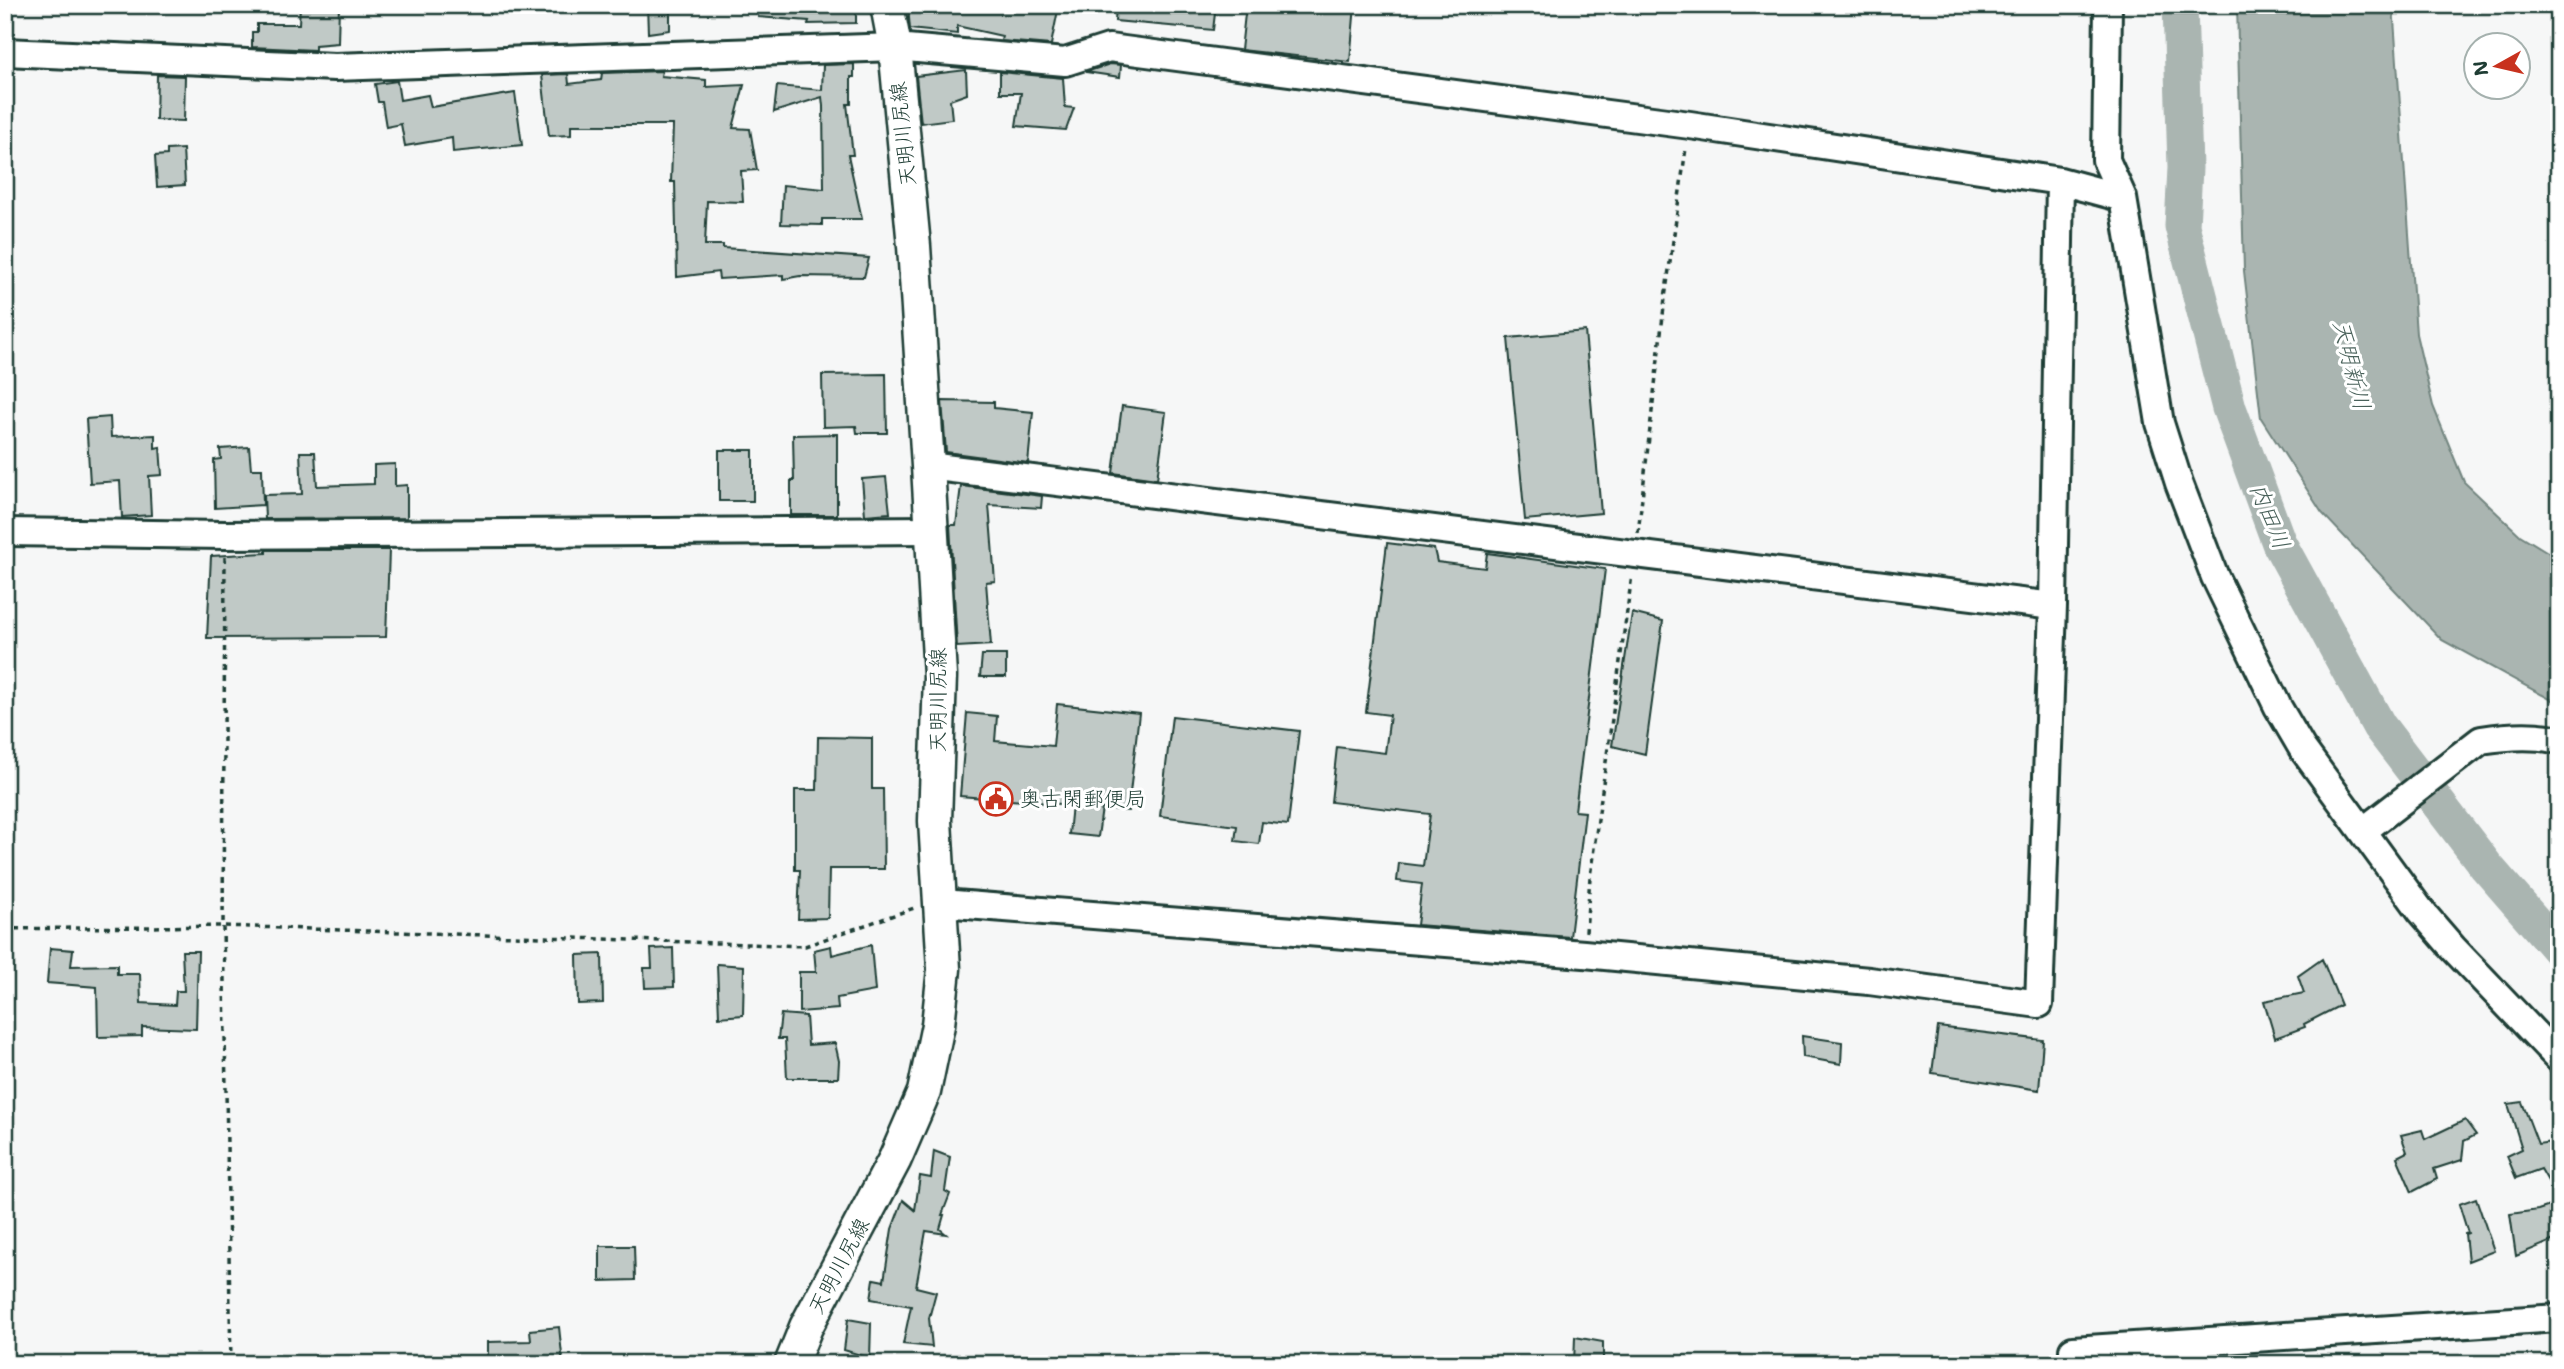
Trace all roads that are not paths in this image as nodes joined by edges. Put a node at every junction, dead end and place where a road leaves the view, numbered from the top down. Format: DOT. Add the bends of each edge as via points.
graph roads {
  1 [pos="887,5"];
  2 [pos="2108,5"];
  3 [pos="895,47"];
  4 [pos="5,52"];
  5 [pos="2060,181"];
  6 [pos="2123,198"];
  7 [pos="928,466"];
  8 [pos="932,530"];
  9 [pos="5,531"];
  10 [pos="2053,606"];
  11 [pos="2559,740"];
  12 [pos="2363,831"];
  13 [pos="942,903"];
  14 [pos="2559,1059"];
  15 [pos="2559,1318"];
  16 [pos="791,1364"];
  17 [pos="2073,1364"];
  1 -- 3 [label="main road, 天明川尻線"];
  2 -- 6 [label="street" via="2106,160"];
  3 -- 4 [label="street" via="335,67"];
  3 -- 5 [label="street" via="1065,62 1109,48 1690,125"];
  3 -- 7 [label="main road, 天明川尻線"];
  5 -- 6 [label="street"];
  5 -- 10 [label="street"];
  6 -- 12 [label="street" via="2160,424 2197,532 2278,707"];
  7 -- 8 [label="main road, 天明川尻線"];
  7 -- 10 [label="street"];
  8 -- 9 [label="street" via="225,535"];
  8 -- 13 [label="main road, 天明川尻線" via="940,676 935,821"];
  10 -- 13 [label="street" via="2039,1004 1869,981 1584,954"];
  11 -- 12 [label="street" via="2531,736 2482,740"];
  12 -- 14 [label="street" via="2452,948"];
  13 -- 16 [label="main road, 天明川尻線" via="944,969 924,1092"];
  15 -- 17 [label="street" via="2073,1350"];
}
